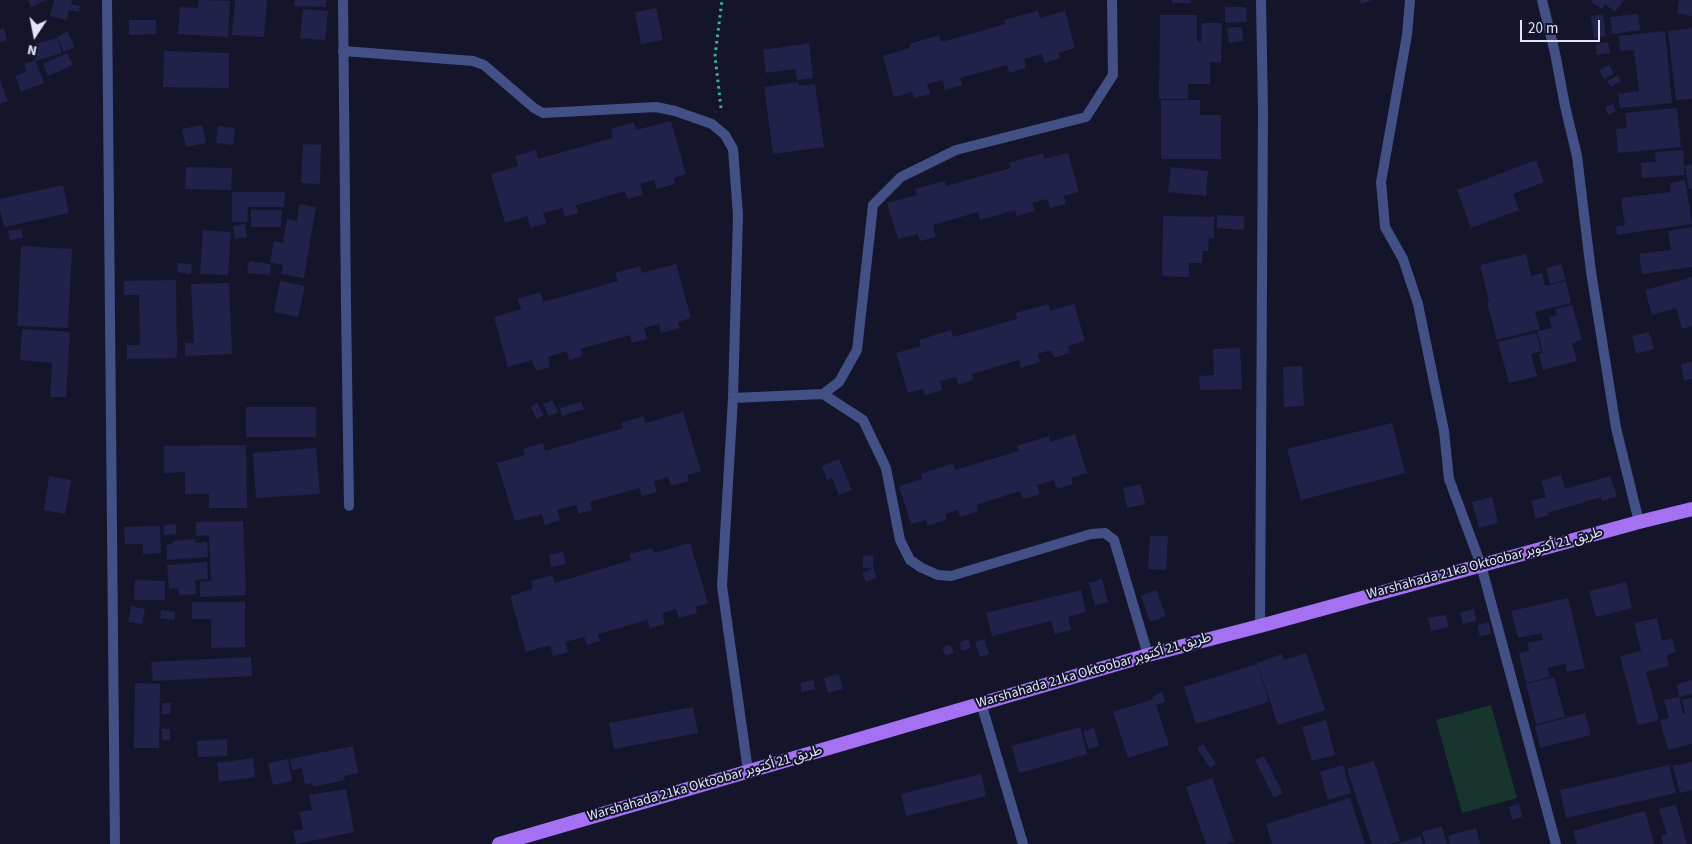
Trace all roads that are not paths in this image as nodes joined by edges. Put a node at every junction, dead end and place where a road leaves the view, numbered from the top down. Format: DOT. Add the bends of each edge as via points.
graph roads {
  1 [pos="108,0"];
  2 [pos="343,0"];
  3 [pos="1112,0"];
  4 [pos="1261,0"];
  5 [pos="1410,0"];
  6 [pos="1542,0"];
  7 [pos="343,51"];
  8 [pos="823,394"];
  9 [pos="733,398"];
  10 [pos="349,506"];
  11 [pos="1692,509"];
  12 [pos="1639,522"];
  13 [pos="1481,566"];
  14 [pos="1260,626"];
  15 [pos="1148,655"];
  16 [pos="980,703"];
  17 [pos="748,771"];
  18 [pos="115,844"];
  19 [pos="499,844"];
  20 [pos="1023,844"];
  21 [pos="1556,844"];
  1 -- 18 [label="street"];
  2 -- 7 [label="street"];
  3 -- 8 [label="street" via="1113,75 1086,117 956,150 901,177 873,205 857,350 839,382"];
  4 -- 14 [label="street" via="1264,112"];
  5 -- 13 [label="street" via="1407,35 1381,182 1385,227 1403,259 1418,304 1444,431 1449,479"];
  6 -- 12 [label="street" via="1577,156 1591,272 1616,428"];
  7 -- 9 [label="street" via="473,60 484,65 543,113 656,107 675,110 712,124 733,149 735,160 738,216"];
  7 -- 10 [label="street"];
  8 -- 9 [label="street"];
  8 -- 15 [label="street" via="863,420 886,468 900,540 910,560 938,576 951,576 1091,534 1105,533 1114,540"];
  9 -- 17 [label="street" via="722,586"];
  11 -- 12 [label="main road, Warshahada 21ka Oktoobar طريق 21 أكتوبر"];
  12 -- 13 [label="main road, Warshahada 21ka Oktoobar طريق 21 أكتوبر"];
  13 -- 14 [label="main road, Warshahada 21ka Oktoobar طريق 21 أكتوبر"];
  13 -- 21 [label="street"];
  14 -- 15 [label="main road, Warshahada 21ka Oktoobar طريق 21 أكتوبر"];
  15 -- 16 [label="main road, Warshahada 21ka Oktoobar طريق 21 أكتوبر"];
  16 -- 17 [label="main road, Warshahada 21ka Oktoobar طريق 21 أكتوبر"];
  16 -- 20 [label="street"];
  17 -- 19 [label="main road, Warshahada 21ka Oktoobar طريق 21 أكتوبر"];
}
